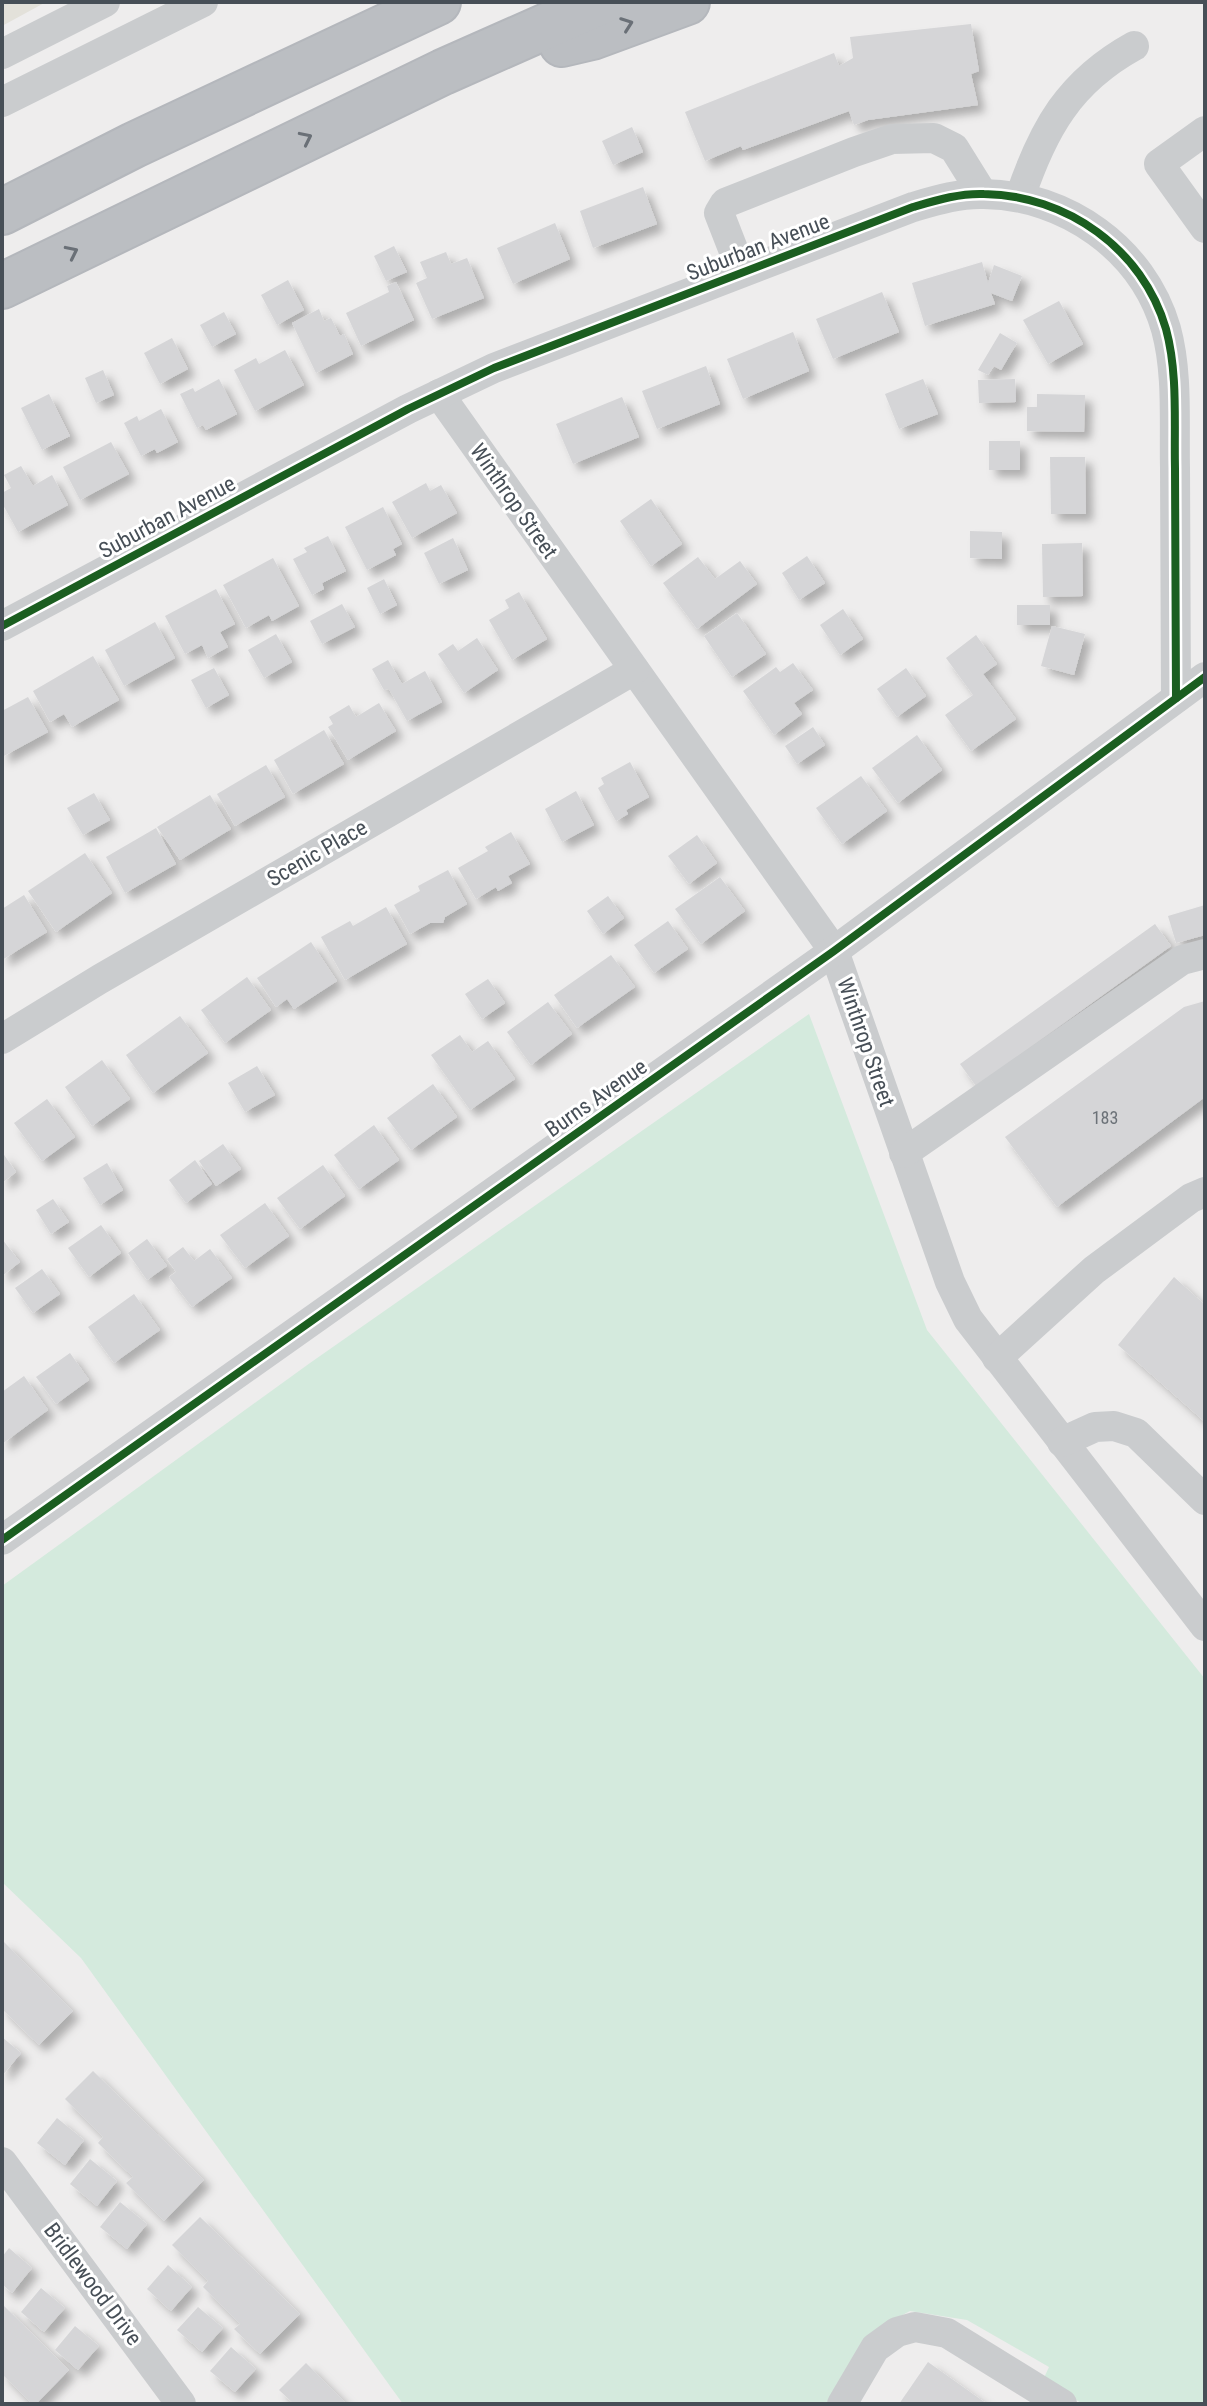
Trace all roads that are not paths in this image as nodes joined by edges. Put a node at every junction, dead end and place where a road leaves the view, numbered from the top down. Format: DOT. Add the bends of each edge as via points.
graph roads {
  1 [pos="203,2"];
  2 [pos="376,2"];
  3 [pos="438,2"];
  4 [pos="601,2"];
  5 [pos="687,2"];
  6 [pos="93,5"];
  7 [pos="1134,46"];
  8 [pos="2,54"];
  9 [pos="443,72"];
  10 [pos="2,102"];
  11 [pos="1205,131"];
  12 [pos="134,145"];
  13 [pos="982,193"];
  14 [pos="1020,197"];
  15 [pos="2,212"];
  16 [pos="1205,228"];
  17 [pos="742,272"];
  18 [pos="2,286"];
  19 [pos="439,394"];
  20 [pos="2,626"];
  21 [pos="634,670"];
  22 [pos="1205,677"];
  23 [pos="1176,698"];
  24 [pos="834,951"];
  25 [pos="1205,954"];
  26 [pos="2,1039"];
  27 [pos="904,1153"];
  28 [pos="1205,1192"];
  29 [pos="997,1358"];
  30 [pos="1062,1442"];
  31 [pos="1205,1500"];
  32 [pos="2,1540"];
  33 [pos="1205,1626"];
  34 [pos="3,2165"];
  35 [pos="181,2404"];
  36 [pos="842,2404"];
  37 [pos="1062,2404"];
  1 -- 10 [label="street"];
  2 -- 12 [label="highway"];
  3 -- 12 [label="highway"];
  4 -- 9 [label="highway"];
  9 -- 5 [label="highway, one-way" via="592,37"];
  6 -- 8 [label="street"];
  7 -- 14 [label="street" via="1107,61 1060,108 1034,156"];
  18 -- 9 [label="highway, one-way"];
  11 -- 16 [label="street" via="1159,164"];
  12 -- 15 [label="highway"];
  13 -- 14 [label="street, Suburban Avenue"];
  13 -- 17 [label="street, Suburban Avenue" via="913,207"];
  13 -- 17 [label="street" via="954,148 934,138 892,139 725,203 719,213"];
  14 -- 23 [label="street, Suburban Avenue" via="1079,218 1104,236 1150,290 1165,327 1174,382"];
  17 -- 19 [label="street, Suburban Avenue"];
  19 -- 20 [label="street, Suburban Avenue"];
  19 -- 21 [label="street, Winthrop Street"];
  21 -- 24 [label="street, Winthrop Street"];
  21 -- 26 [label="street, Scenic Place"];
  22 -- 23 [label="street, Burns Avenue"];
  23 -- 24 [label="street, Burns Avenue"];
  24 -- 27 [label="street, Winthrop Street"];
  24 -- 32 [label="street, Burns Avenue"];
  25 -- 27 [label="street" via="1182,960"];
  27 -- 29 [label="street, Winthrop Street" via="950,1282 968,1319"];
  28 -- 29 [label="street" via="1094,1270"];
  29 -- 30 [label="street, Winthrop Street"];
  30 -- 31 [label="street" via="1095,1427 1136,1433"];
  30 -- 33 [label="street, Winthrop Street"];
  34 -- 35 [label="street, Bridlewood Drive"];
  36 -- 37 [label="street" via="875,2348 915,2327 947,2333"];
}
